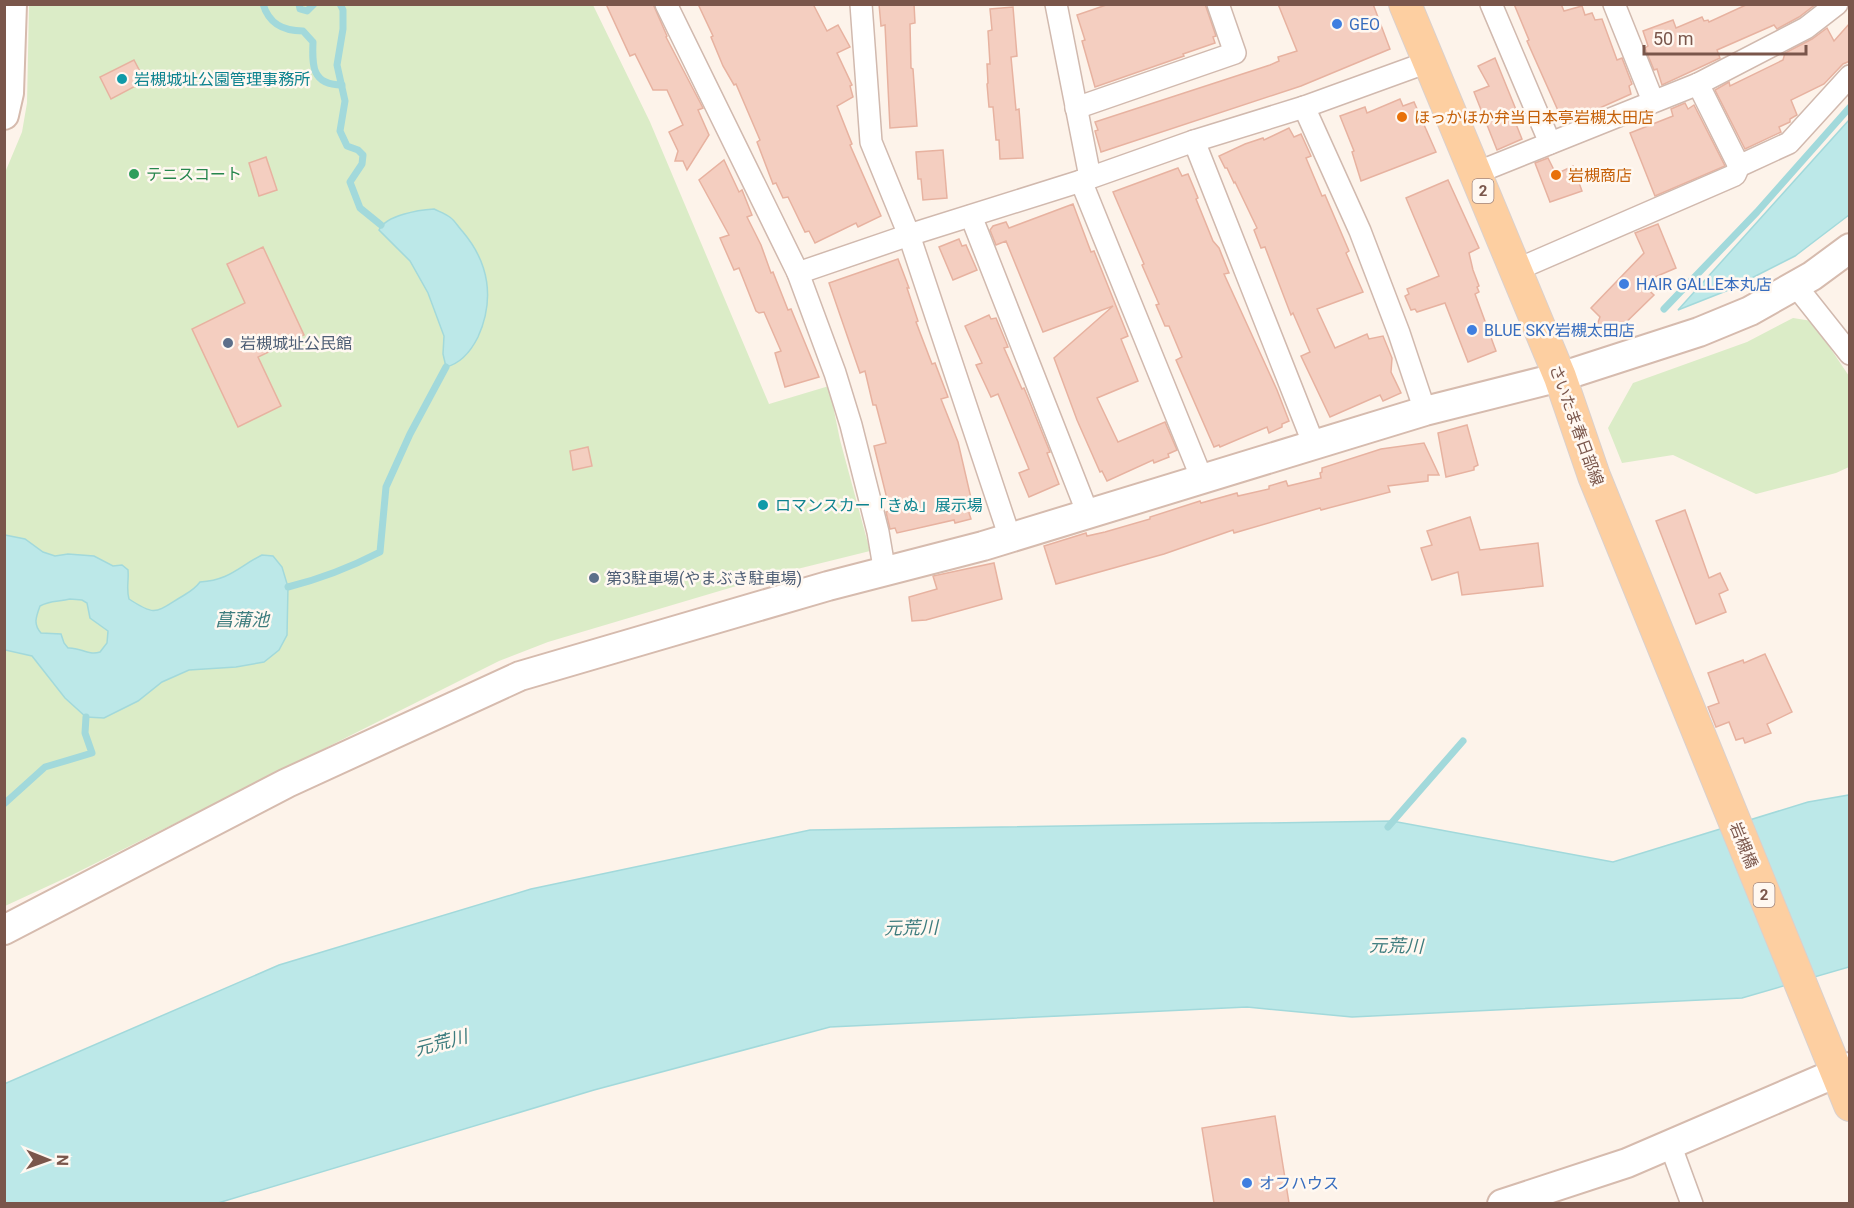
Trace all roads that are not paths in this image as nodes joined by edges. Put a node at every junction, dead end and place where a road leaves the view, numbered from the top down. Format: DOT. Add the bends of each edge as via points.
graph roads {
  1 [pos="12,4"];
  2 [pos="666,4"];
  3 [pos="861,4"];
  4 [pos="1218,4"];
  5 [pos="1405,4"];
  6 [pos="1491,4"];
  7 [pos="1614,4"];
  8 [pos="1837,4"];
  9 [pos="1062,6"];
  10 [pos="1428,62"];
  11 [pos="1850,76"];
  12 [pos="1698,84"];
  13 [pos="1653,101"];
  14 [pos="1304,107"];
  15 [pos="1076,108"];
  16 [pos="4,115"];
  17 [pos="1194,141"];
  18 [pos="1550,143"];
  19 [pos="1739,166"];
  20 [pos="1476,173"];
  21 [pos="1085,179"];
  22 [pos="971,216"];
  23 [pos="909,235"];
  24 [pos="1850,248"];
  25 [pos="1516,270"];
  26 [pos="798,273"];
  27 [pos="1796,286"];
  28 [pos="1850,354"];
  29 [pos="1560,377"];
  30 [pos="1425,411"];
  31 [pos="1314,445"];
  32 [pos="1202,479"];
  33 [pos="1088,514"];
  34 [pos="1010,538"];
  35 [pos="885,573"];
  36 [pos="1704,746"];
  37 [pos="4,930"];
  38 [pos="1843,1070"];
  39 [pos="1850,1105"];
  40 [pos="1670,1144"];
  41 [pos="1502,1203"];
  42 [pos="1692,1203"];
  1 -- 16 [label="street" via="9,93"];
  2 -- 26 [label="street"];
  3 -- 23 [label="street" via="871,142"];
  4 -- 15 [label="street" via="1234,53"];
  5 -- 10 [label="main road, さいたま春日部線 / 2"];
  6 -- 18 [label="street"];
  7 -- 13 [label="street"];
  8 -- 12 [label="street" via="1806,28"];
  9 -- 15 [label="street"];
  10 -- 14 [label="street"];
  10 -- 20 [label="main road, さいたま春日部線 / 2"];
  11 -- 19 [label="street" via="1789,143"];
  12 -- 13 [label="street"];
  12 -- 19 [label="street"];
  13 -- 18 [label="street"];
  14 -- 17 [label="street"];
  14 -- 30 [label="street" via="1360,231"];
  15 -- 21 [label="street"];
  17 -- 21 [label="street"];
  17 -- 31 [label="street"];
  18 -- 20 [label="street"];
  19 -- 25 [label="street" via="1735,176"];
  20 -- 25 [label="main road, さいたま春日部線 / 2"];
  21 -- 22 [label="street"];
  21 -- 32 [label="street"];
  22 -- 23 [label="street"];
  22 -- 33 [label="street"];
  23 -- 26 [label="street"];
  23 -- 34 [label="street"];
  24 -- 27 [label="street"];
  25 -- 29 [label="main road, さいたま春日部線 / 2"];
  26 -- 35 [label="street" via="851,425"];
  27 -- 28 [label="street"];
  27 -- 29 [label="street" via="1699,332"];
  29 -- 30 [label="street"];
  29 -- 36 [label="main road, さいたま春日部線 / 2" via="1594,476"];
  30 -- 31 [label="street"];
  31 -- 32 [label="street"];
  32 -- 33 [label="street"];
  33 -- 34 [label="street"];
  34 -- 35 [label="street"];
  35 -- 37 [label="street" via="520,676 286,783"];
  36 -- 38 [label="main road, 岩槻橋 / 2" via="1824,1044"];
  38 -- 39 [label="main road, 2"];
  38 -- 40 [label="street"];
  40 -- 41 [label="street"];
  40 -- 42 [label="street"];
}
